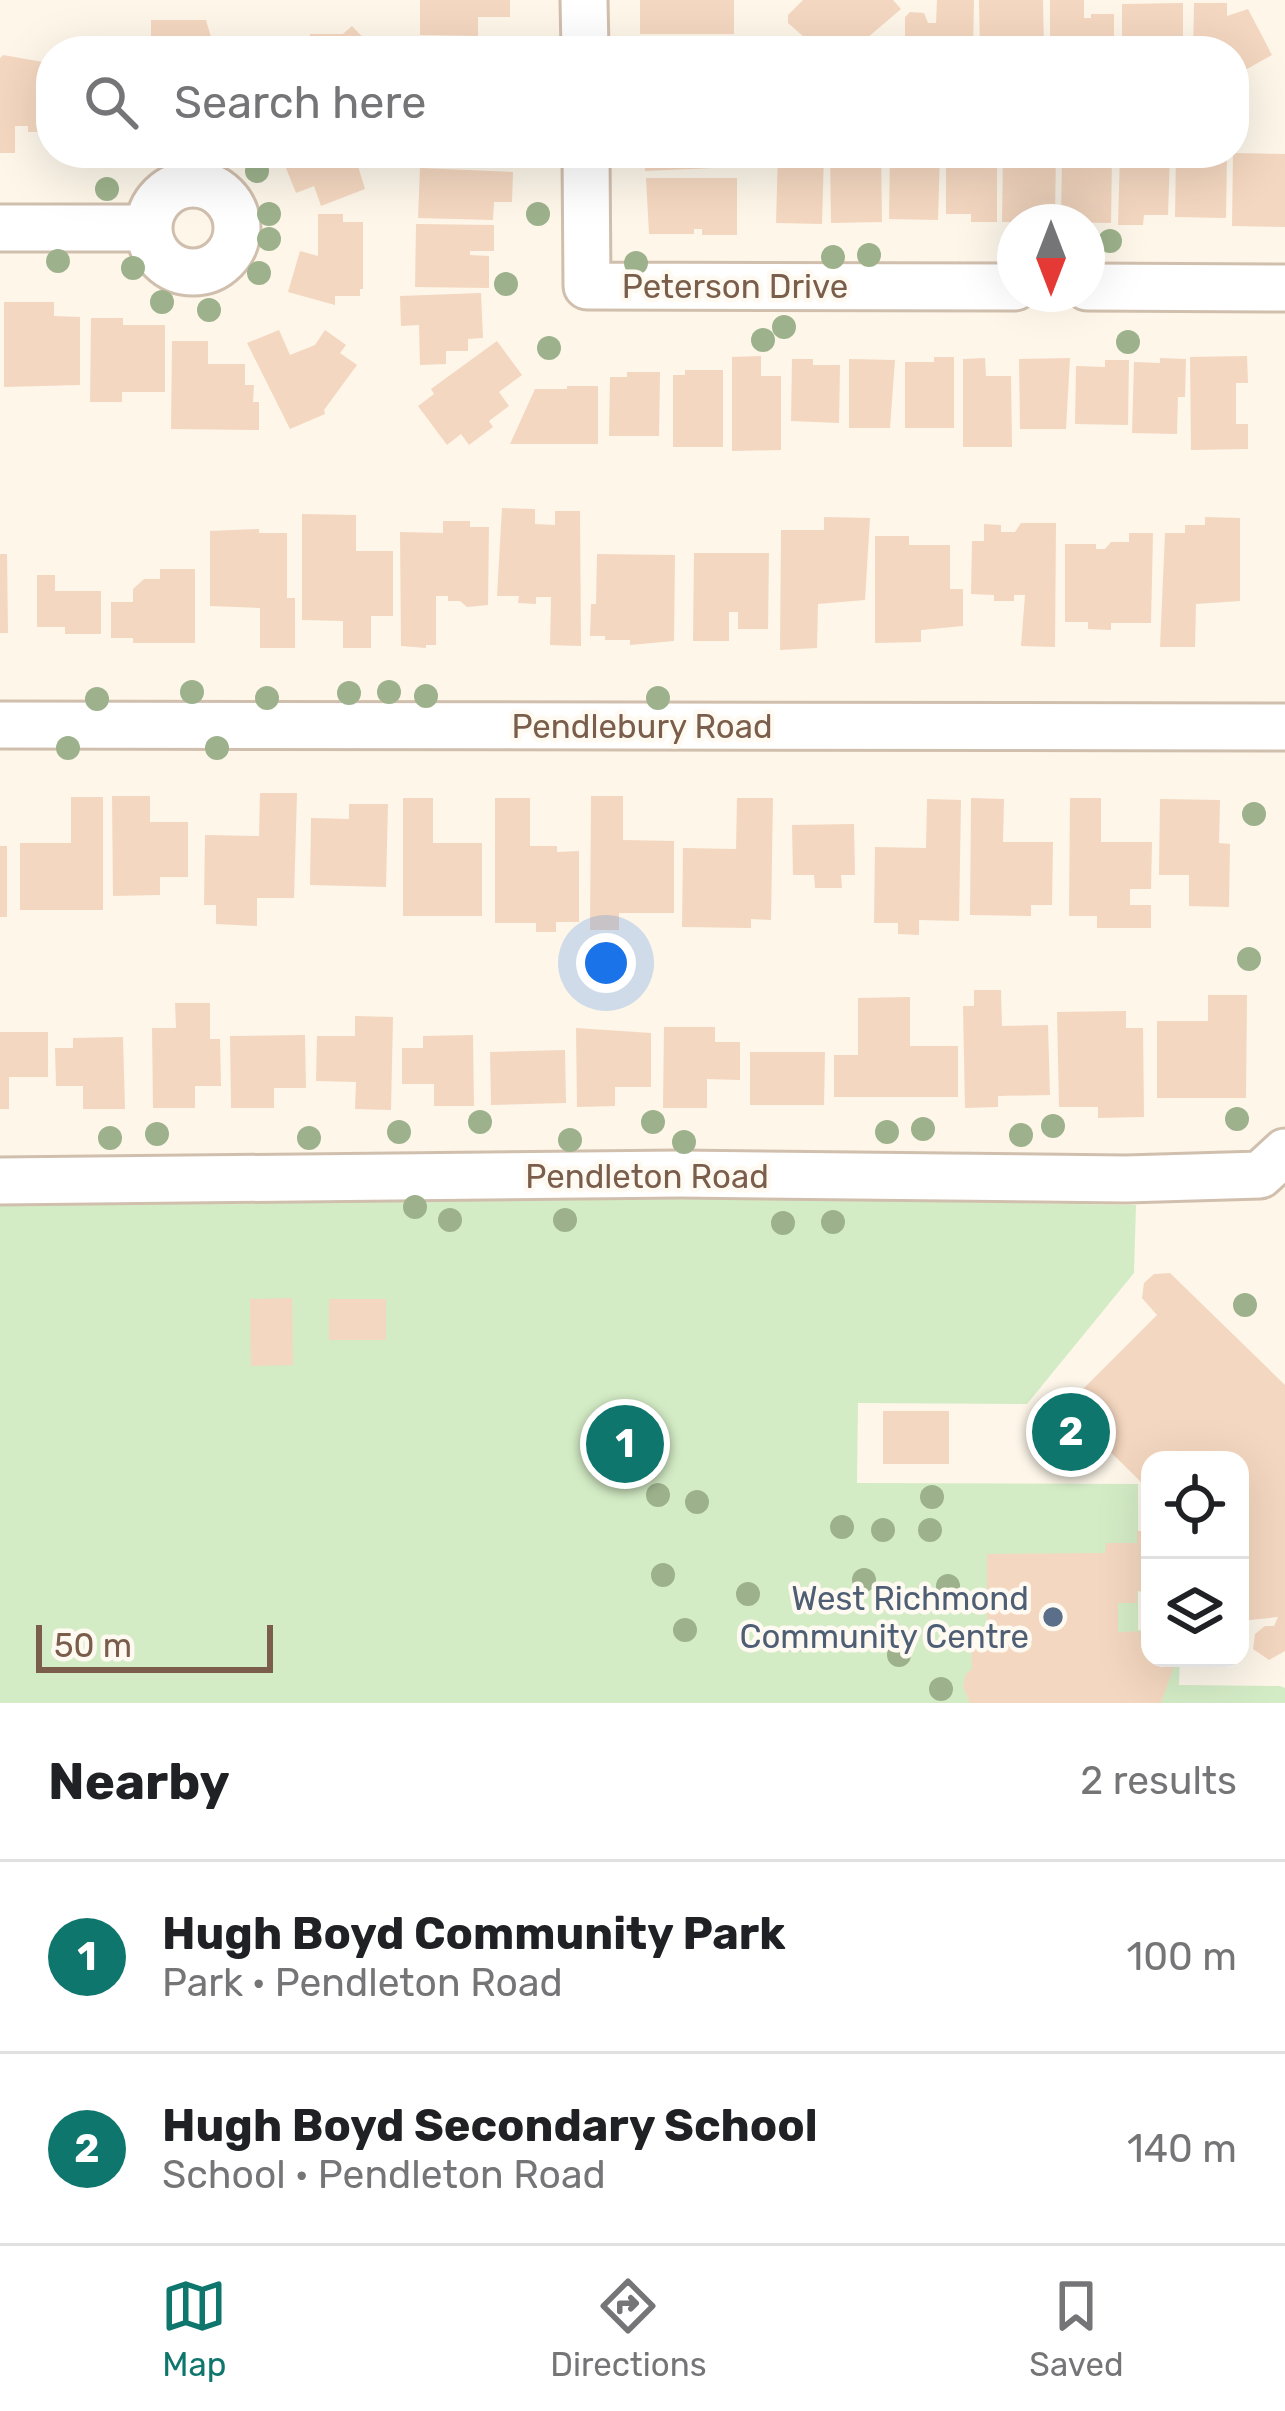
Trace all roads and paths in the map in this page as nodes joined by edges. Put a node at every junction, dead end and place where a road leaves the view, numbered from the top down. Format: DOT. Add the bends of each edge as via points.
graph roads {
  1 [pos="584,0"];
  2 [pos="585,36"];
  3 [pos="586,168"];
  4 [pos="0,228"];
  5 [pos="148,228"];
  6 [pos="997,287"];
  7 [pos="1105,287"];
  8 [pos="1285,288"];
  9 [pos="0,725"];
  10 [pos="1285,727"];
  11 [pos="1285,1152"];
  12 [pos="0,1181"];
  1 -- 2 [label="street"];
  3 -- 6 [label="street, Peterson Drive" via="587,286"];
  4 -- 5 [label="street"];
  7 -- 8 [label="street"];
  9 -- 10 [label="street, Pendlebury Road"];
  11 -- 12 [label="street, Pendleton Road" via="1260,1175 1126,1179"];
}
